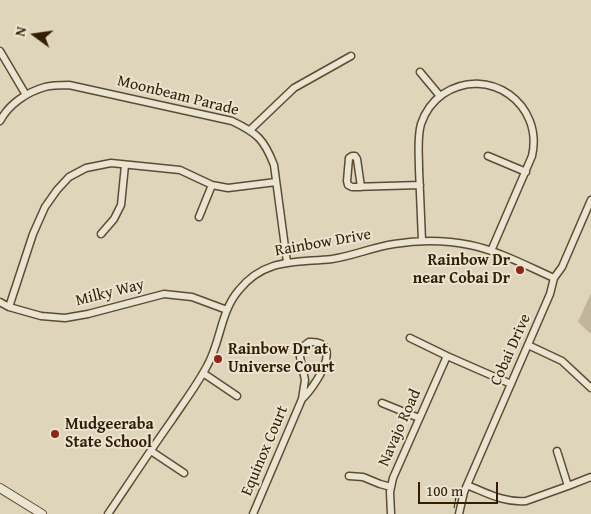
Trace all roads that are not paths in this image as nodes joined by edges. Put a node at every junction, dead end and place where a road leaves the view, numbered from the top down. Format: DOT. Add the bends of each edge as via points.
graph roads {
  1 [pos="0,51"];
  2 [pos="351,56"];
  3 [pos="420,72"];
  4 [pos="26,95"];
  5 [pos="440,96"];
  6 [pos="0,121"];
  7 [pos="250,130"];
  8 [pos="488,156"];
  9 [pos="125,165"];
  10 [pos="526,172"];
  11 [pos="276,182"];
  12 [pos="212,185"];
  13 [pos="420,185"];
  14 [pos="361,187"];
  15 [pos="591,200"];
  16 [pos="199,217"];
  17 [pos="101,234"];
  18 [pos="422,241"];
  19 [pos="491,251"];
  20 [pos="288,262"];
  21 [pos="554,278"];
  22 [pos="0,302"];
  23 [pos="9,307"];
  24 [pos="227,310"];
  25 [pos="410,338"];
  26 [pos="528,344"];
  27 [pos="447,356"];
  28 [pos="203,373"];
  29 [pos="511,384"];
  30 [pos="591,388"];
  31 [pos="237,396"];
  32 [pos="302,399"];
  33 [pos="382,402"];
  34 [pos="419,418"];
  35 [pos="151,451"];
  36 [pos="557,451"];
  37 [pos="184,473"];
  38 [pos="349,476"];
  39 [pos="591,477"];
  40 [pos="467,485"];
  41 [pos="568,486"];
  42 [pos="391,487"];
  43 [pos="0,488"];
  44 [pos="42,514"];
  45 [pos="108,514"];
  46 [pos="253,514"];
  47 [pos="391,514"];
  48 [pos="459,514"];
  1 -- 4 [label="street"];
  2 -- 7 [label="street" via="294,88"];
  3 -- 5 [label="street"];
  4 -- 6 [label="street, Moonbeam Parade" via="12,105"];
  4 -- 7 [label="street, Moonbeam Parade" via="46,86 69,84 232,121"];
  5 -- 10 [label="street" via="455,88 475,84 493,86 518,101 533,130 534,148"];
  5 -- 13 [label="street" via="425,115 420,131"];
  7 -- 11 [label="street, Moonbeam Parade" via="269,153"];
  8 -- 10 [label="street"];
  9 -- 12 [label="street" via="180,170"];
  9 -- 17 [label="street" via="121,205"];
  9 -- 23 [label="street" via="111,163 86,168 69,177 57,190 33,234"];
  10 -- 19 [label="street"];
  11 -- 12 [label="street" via="228,188"];
  11 -- 20 [label="street, Moonbeam Parade"];
  12 -- 16 [label="street"];
  13 -- 14 [label="street"];
  13 -- 18 [label="street"];
  14 -- 14 [label="street" via="350,187 347,183 349,158 352,156 357,159"];
  15 -- 21 [label="street, Cobai Drive" via="562,267"];
  18 -- 19 [label="street, Rainbow Drive" via="463,244"];
  18 -- 20 [label="street, Rainbow Drive" via="332,258"];
  19 -- 21 [label="street, Rainbow Drive"];
  20 -- 24 [label="street, Rainbow Drive" via="252,277 239,290"];
  21 -- 26 [label="street, Cobai Drive"];
  22 -- 23 [label="street, Milky Way"];
  23 -- 24 [label="street, Milky Way" via="41,316 65,318 164,294 192,297"];
  24 -- 28 [label="street, Rainbow Drive" via="212,357"];
  25 -- 27 [label="street"];
  26 -- 29 [label="street, Cobai Drive"];
  26 -- 30 [label="street" via="562,361"];
  27 -- 29 [label="street"];
  27 -- 34 [label="street, Navajo Road"];
  28 -- 31 [label="street"];
  28 -- 35 [label="street, Rainbow Drive"];
  29 -- 40 [label="street, Cobai Drive"];
  32 -- 32 [label="street, Equinox Court" via="305,380 300,352 307,343 314,342 325,348 326,362"];
  32 -- 46 [label="street, Equinox Court"];
  33 -- 34 [label="street"];
  34 -- 42 [label="street, Navajo Road"];
  35 -- 37 [label="street"];
  35 -- 45 [label="street, Rainbow Drive"];
  36 -- 41 [label="street"];
  38 -- 42 [label="street" via="363,477"];
  39 -- 41 [label="street"];
  40 -- 41 [label="street" via="514,502"];
  40 -- 48 [label="street, Cobai Drive"];
  42 -- 47 [label="street, Navajo Road"];
  43 -- 44 [label="street"];
}
